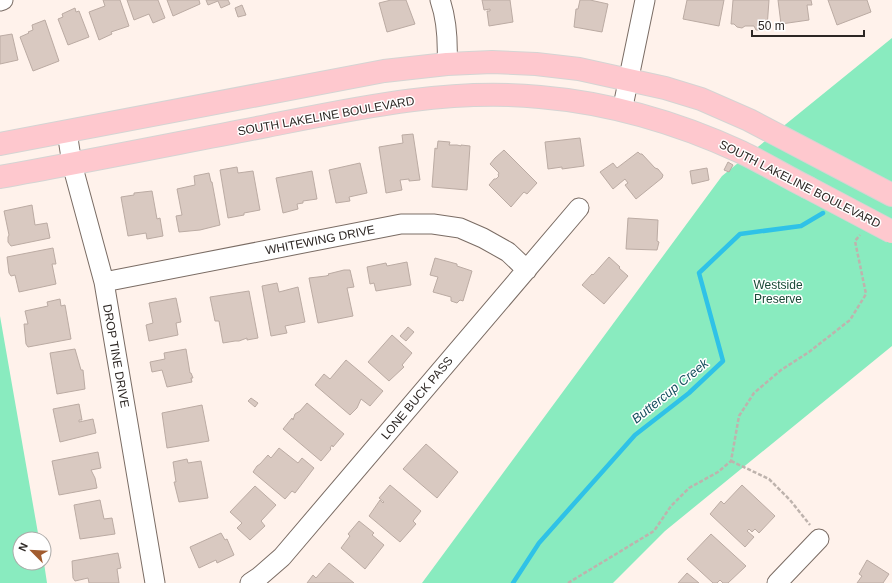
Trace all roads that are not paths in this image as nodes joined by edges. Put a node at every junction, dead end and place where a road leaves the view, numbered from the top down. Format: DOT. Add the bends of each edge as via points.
graph roads {
  1 [pos="440,0"];
  2 [pos="645,0"];
  3 [pos="447,64"];
  4 [pos="629,79"];
  5 [pos="622,111"];
  6 [pos="67,132"];
  7 [pos="0,144"];
  8 [pos="72,164"];
  9 [pos="0,177"];
  10 [pos="892,195"];
  11 [pos="580,208"];
  12 [pos="892,232"];
  13 [pos="527,270"];
  14 [pos="104,282"];
  15 [pos="819,538"];
  16 [pos="155,583"];
  17 [pos="250,583"];
  18 [pos="777,583"];
  1 -- 3 [label="street" via="447,43"];
  2 -- 4 [label="street"];
  3 -- 4 [label="main road" via="536,64"];
  3 -- 6 [label="main road" via="384,71"];
  4 -- 5 [label="street"];
  4 -- 10 [label="main road" via="700,99 750,120"];
  5 -- 8 [label="main road, SOUTH LAKELINE BOULEVARD" via="541,97 492,94 446,96 359,108"];
  5 -- 12 [label="main road, SOUTH LAKELINE BOULEVARD, bridge" via="693,132 742,153"];
  6 -- 7 [label="main road"];
  6 -- 8 [label="street, DROP TINE DRIVE"];
  8 -- 9 [label="main road, SOUTH LAKELINE BOULEVARD"];
  8 -- 14 [label="street, DROP TINE DRIVE"];
  11 -- 13 [label="street, LONE BUCK PASS"];
  13 -- 14 [label="street, WHITEWING DRIVE" via="508,252 460,228 433,224 401,224"];
  13 -- 17 [label="street, LONE BUCK PASS" via="282,557"];
  14 -- 16 [label="street, DROP TINE DRIVE"];
  15 -- 18 [label="street"];
}
